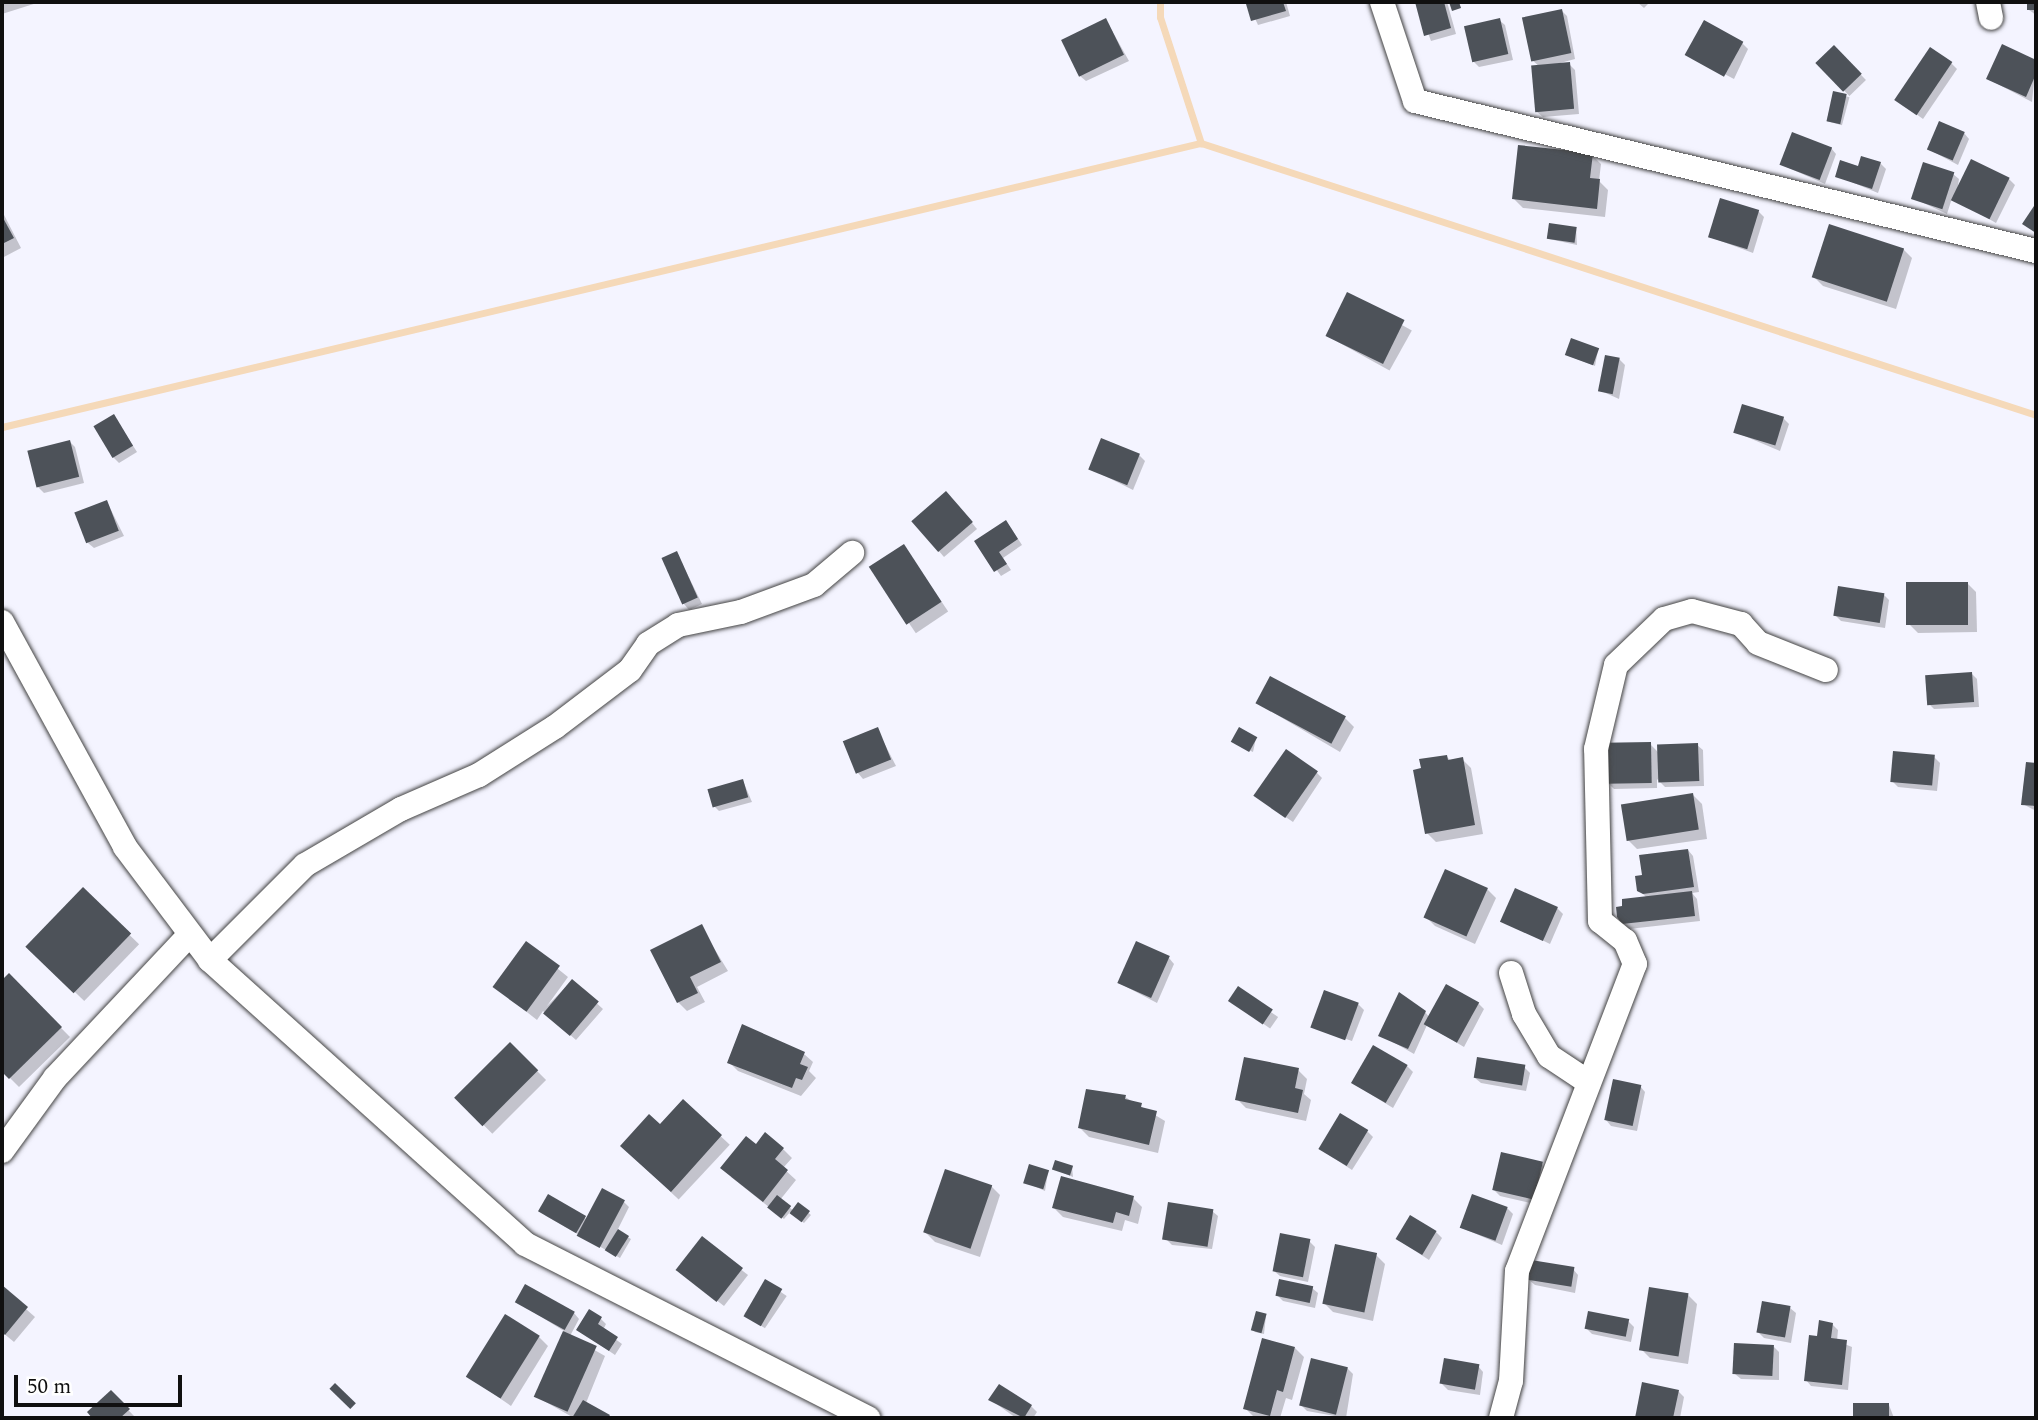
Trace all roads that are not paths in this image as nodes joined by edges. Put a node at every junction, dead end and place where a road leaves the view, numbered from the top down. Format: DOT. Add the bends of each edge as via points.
graph roads {
  1 [pos="1382,2"];
  2 [pos="2036,251"];
  3 [pos="852,553"];
  4 [pos="2,622"];
  5 [pos="1826,670"];
  6 [pos="190,934"];
  7 [pos="211,960"];
  8 [pos="1511,973"];
  9 [pos="1588,1082"];
  10 [pos="2,1151"];
  11 [pos="868,1418"];
  12 [pos="1501,1418"];
  1 -- 2 [label="street" via="1415,101"];
  3 -- 7 [label="street" via="814,585 741,612 678,625 658,638 630,670 555,727 479,775 401,809 305,864"];
  4 -- 6 [label="street" via="125,847"];
  5 -- 9 [label="street" via="1758,643 1741,624 1692,611 1664,619 1616,665 1596,750 1600,921 1625,941 1635,964"];
  6 -- 7 [label="street"];
  6 -- 10 [label="street" via="55,1078"];
  7 -- 11 [label="street" via="525,1244"];
  8 -- 9 [label="street" via="1524,1014 1549,1056"];
  9 -- 12 [label="street" via="1517,1271 1511,1381"];
}
